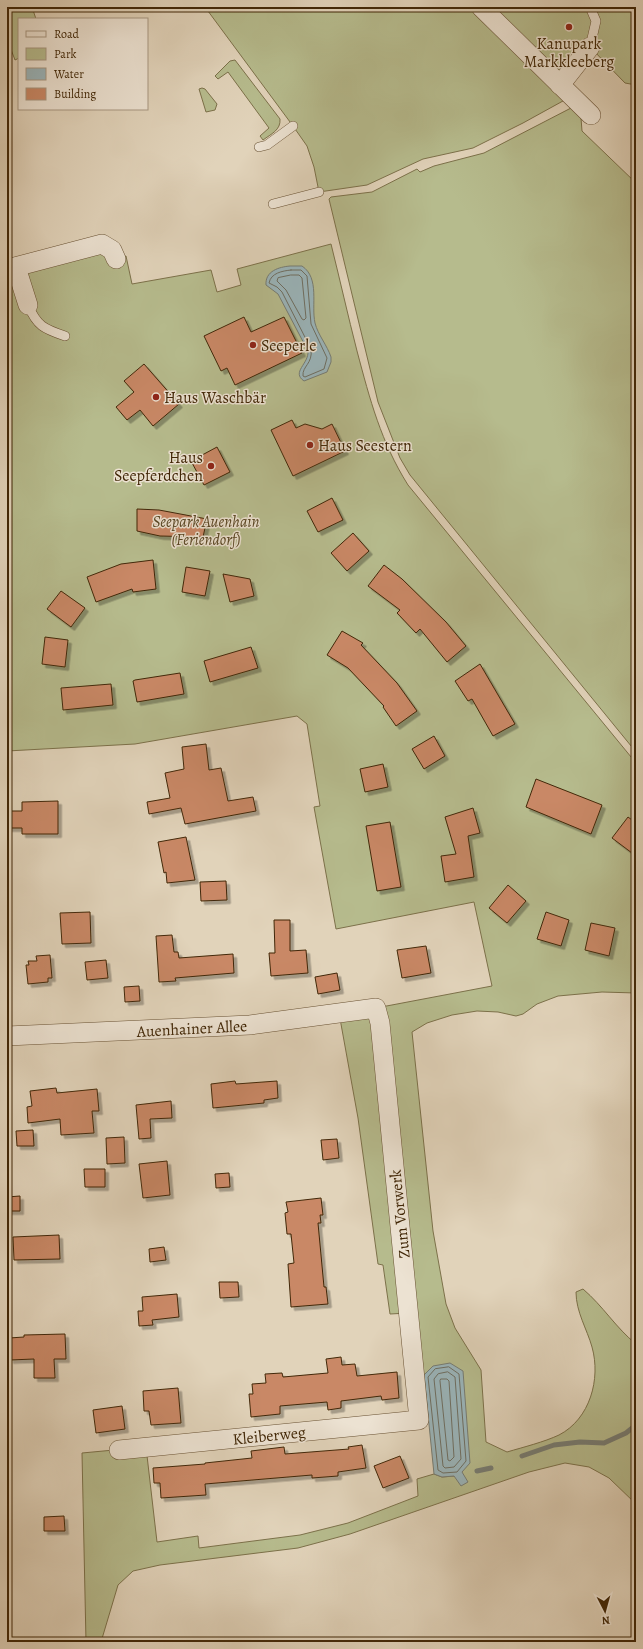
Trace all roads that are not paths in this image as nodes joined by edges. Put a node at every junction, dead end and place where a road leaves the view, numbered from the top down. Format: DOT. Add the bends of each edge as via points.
graph roads {
  1 [pos="481,7"];
  2 [pos="590,7"];
  3 [pos="590,47"];
  4 [pos="571,91"];
  5 [pos="591,115"];
  6 [pos="293,126"];
  7 [pos="259,147"];
  8 [pos="319,192"];
  9 [pos="274,204"];
  10 [pos="116,259"];
  11 [pos="12,268"];
  12 [pos="28,305"];
  13 [pos="64,336"];
  14 [pos="376,1008"];
  15 [pos="7,1036"];
  16 [pos="419,1420"];
  17 [pos="119,1450"];
  1 -- 4 [label="street"];
  2 -- 3 [label="lane" via="596,21"];
  3 -- 4 [label="street"];
  4 -- 5 [label="street"];
  6 -- 7 [label="lane" via="267,145"];
  8 -- 9 [label="lane"];
  10 -- 11 [label="street" via="112,250 102,244"];
  11 -- 12 [label="street"];
  12 -- 13 [label="lane" via="34,318 44,328"];
  14 -- 15 [label="street, Auenhainer Allee" via="250,1025"];
  14 -- 16 [label="street, Zum Vorwerk" via="380,1024"];
  16 -- 17 [label="street, Kleiberweg"];
}
